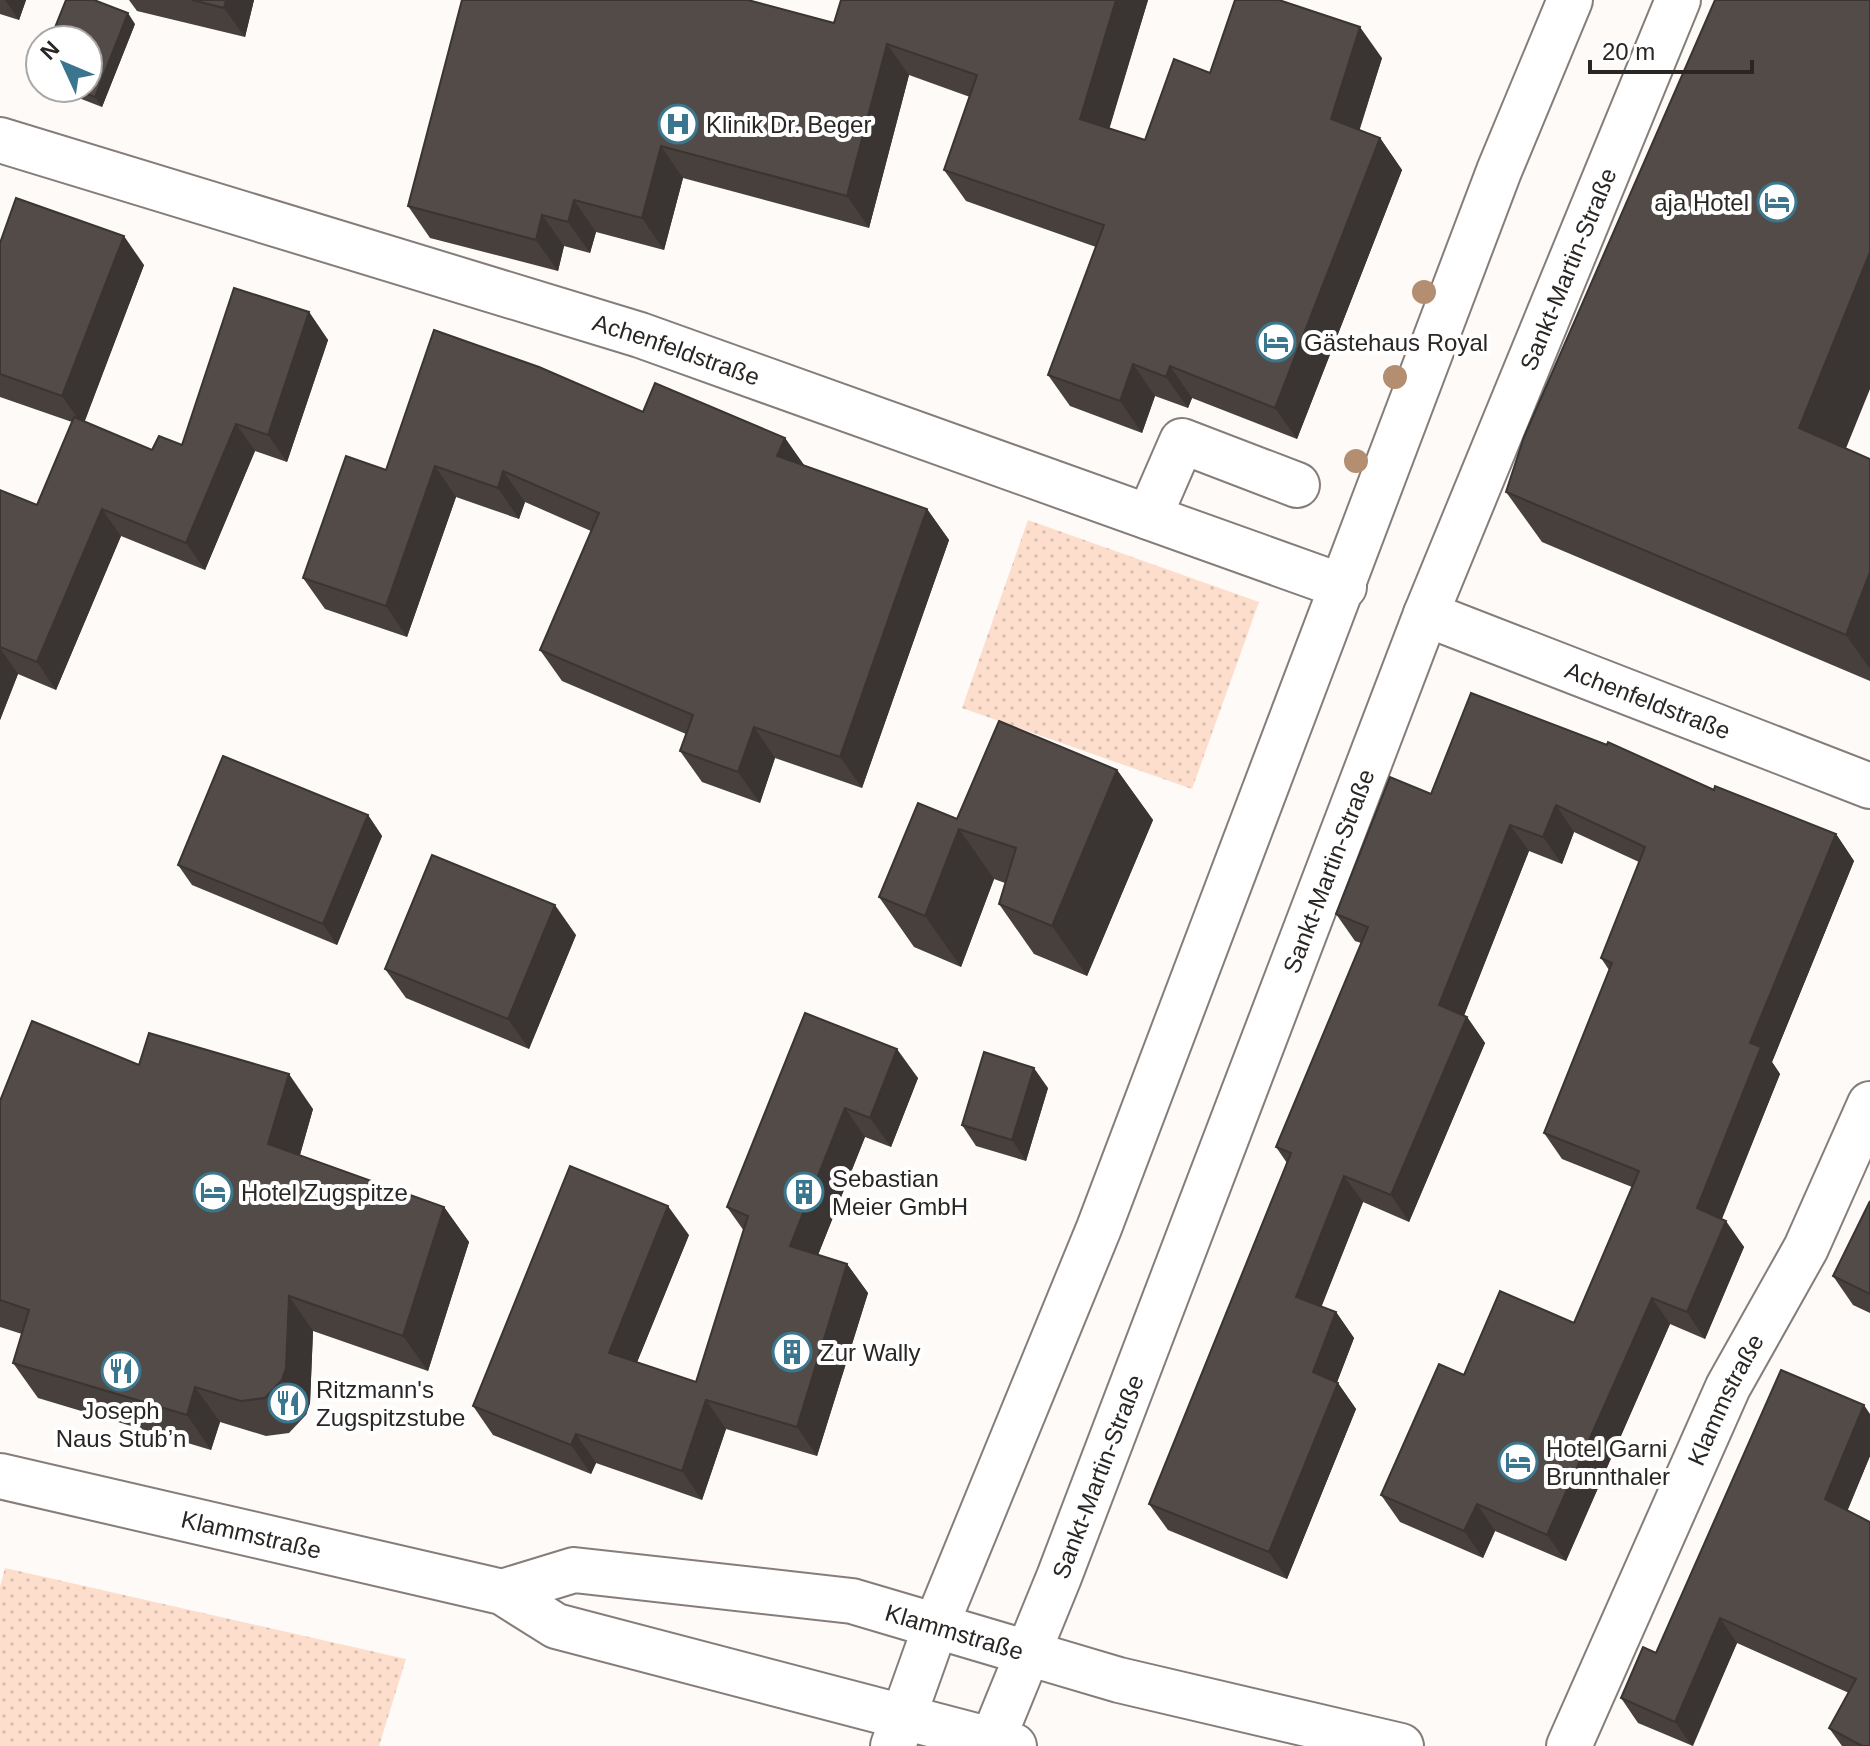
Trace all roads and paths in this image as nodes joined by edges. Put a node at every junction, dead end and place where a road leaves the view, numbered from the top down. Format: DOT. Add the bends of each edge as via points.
graph roads {
  1 [pos="1570,0"];
  2 [pos="1678,0"];
  3 [pos="0,140"];
  4 [pos="1297,485"];
  5 [pos="1149,517"];
  6 [pos="1344,587"];
  7 [pos="1426,614"];
  8 [pos="1870,786"];
  9 [pos="1870,1104"];
  10 [pos="0,1476"];
  11 [pos="502,1592"];
  12 [pos="935,1628"];
  13 [pos="1027,1653"];
  14 [pos="898,1732"];
  15 [pos="999,1744"];
  16 [pos="1401,1746"];
  17 [pos="1569,1746"];
  1 -- 6 [label="street" via="1499,171"];
  2 -- 7 [label="street, Sankt-Martin-Straße"];
  3 -- 5 [label="street, Achenfeldstraße" via="640,335"];
  4 -- 5 [label="street" via="1182,441"];
  5 -- 6 [label="street, Achenfeldstraße"];
  6 -- 12 [label="street" via="1062,1321"];
  7 -- 8 [label="street, Achenfeldstraße"];
  7 -- 13 [label="street, Sankt-Martin-Straße"];
  9 -- 17 [label="street, Klammstraße" via="1806,1248 1728,1387"];
  10 -- 11 [label="street, Klammstraße"];
  11 -- 12 [label="street, Klammstraße" via="574,1570 852,1601"];
  11 -- 14 [label="street, Klammstraße" via="556,1626"];
  12 -- 13 [label="street, Klammstraße"];
  12 -- 14 [label="street"];
  13 -- 15 [label="street, Sankt-Martin-Straße"];
  13 -- 16 [label="street, Klammstraße" via="1119,1680"];
  14 -- 15 [label="street, Klammstraße"];
}
